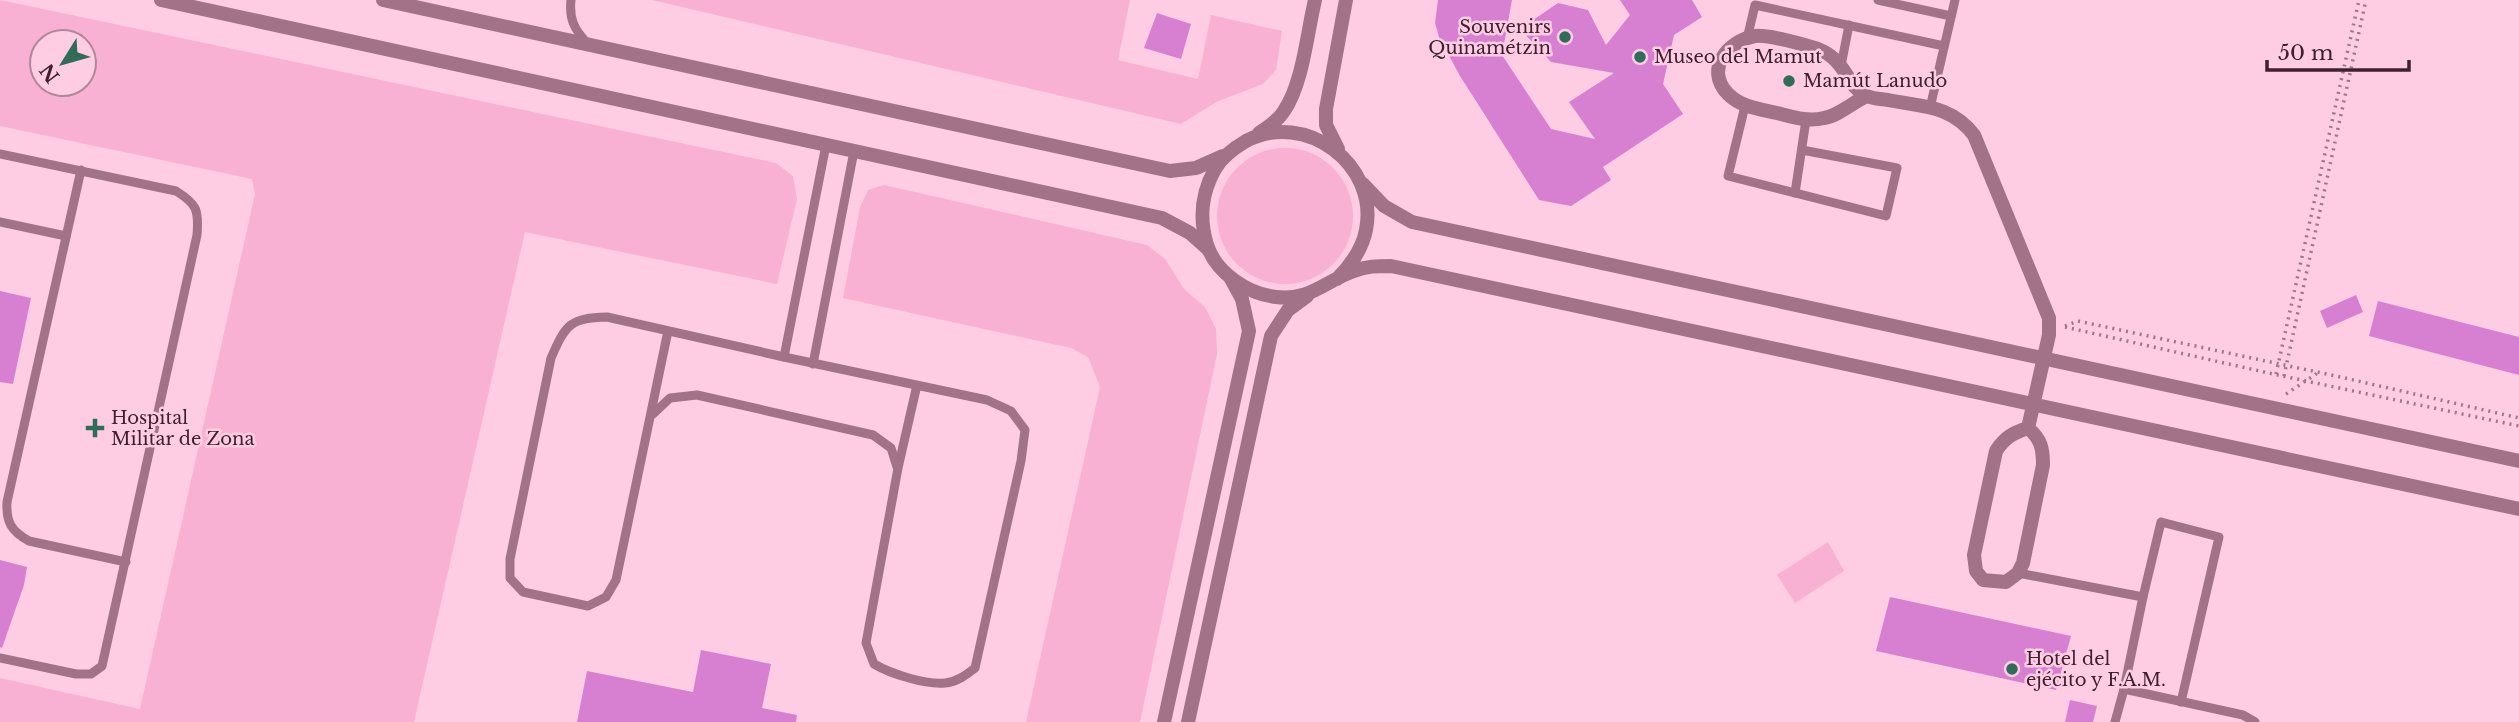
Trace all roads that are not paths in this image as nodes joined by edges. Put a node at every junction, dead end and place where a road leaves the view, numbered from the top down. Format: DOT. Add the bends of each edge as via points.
graph roads {
  1 [pos="161,0"];
  2 [pos="383,0"];
  3 [pos="571,0"];
  4 [pos="1315,0"];
  5 [pos="1346,0"];
  6 [pos="1878,0"];
  7 [pos="1955,0"];
  8 [pos="409,3"];
  9 [pos="1951,16"];
  10 [pos="1849,25"];
  11 [pos="1747,39"];
  12 [pos="588,45"];
  13 [pos="1944,46"];
  14 [pos="1841,66"];
  15 [pos="1867,96"];
  16 [pos="1745,106"];
  17 [pos="1930,108"];
  18 [pos="1806,120"];
  19 [pos="1255,136"];
  20 [pos="825,145"];
  21 [pos="1236,147"];
  22 [pos="1802,150"];
  23 [pos="854,151"];
  24 [pos="1340,153"];
  25 [pos="0,154"];
  26 [pos="81,170"];
  27 [pos="1355,171"];
  28 [pos="1795,193"];
  29 [pos="0,222"];
  30 [pos="66,236"];
  31 [pos="1208,249"];
  32 [pos="1221,268"];
  33 [pos="1337,279"];
  34 [pos="1318,291"];
  35 [pos="668,331"];
  36 [pos="784,357"];
  37 [pos="2044,358"];
  38 [pos="813,364"];
  39 [pos="917,385"];
  40 [pos="2034,404"];
  41 [pos="652,415"];
  42 [pos="2028,428"];
  43 [pos="2519,461"];
  44 [pos="898,468"];
  45 [pos="2519,509"];
  46 [pos="125,562"];
  47 [pos="2018,573"];
  48 [pos="2143,597"];
  49 [pos="0,657"];
  50 [pos="2124,689"];
  51 [pos="2181,702"];
  52 [pos="1164,722"];
  53 [pos="1188,722"];
  54 [pos="2115,722"];
  55 [pos="2255,722"];
  1 -- 20 [label="street"];
  2 -- 8 [label="street"];
  3 -- 12 [label="lane" via="574,29"];
  4 -- 19 [label="street" via="1295,87 1284,111"];
  5 -- 24 [label="street" via="1326,109 1326,125"];
  6 -- 9 [label="lane"];
  7 -- 9 [label="lane"];
  8 -- 12 [label="street"];
  9 -- 13 [label="lane"];
  10 -- 11 [label="lane" via="1755,5"];
  10 -- 13 [label="lane"];
  10 -- 14 [label="lane"];
  11 -- 14 [label="street" via="1758,36 1818,49"];
  11 -- 16 [label="street" via="1727,49 1720,62 1720,78 1727,93"];
  12 -- 21 [label="street" via="1170,171 1206,165"];
  13 -- 17 [label="lane"];
  14 -- 15 [label="street" via="1855,88"];
  15 -- 17 [label="street"];
  15 -- 18 [label="street" via="1827,118"];
  16 -- 18 [label="street"];
  16 -- 28 [label="lane" via="1728,176"];
  17 -- 37 [label="street" via="1956,116 1974,135 2049,318"];
  18 -- 22 [label="lane"];
  19 -- 21 [label="street"];
  19 -- 24 [label="street" via="1300,133 1322,140"];
  20 -- 23 [label="street"];
  20 -- 36 [label="lane"];
  21 -- 31 [label="street" via="1219,162 1208,182 1202,204"];
  22 -- 28 [label="lane"];
  22 -- 28 [label="lane" via="1897,168 1885,216"];
  23 -- 31 [label="street" via="1162,218"];
  23 -- 38 [label="lane"];
  24 -- 27 [label="street"];
  25 -- 26 [label="lane"];
  26 -- 30 [label="lane"];
  26 -- 46 [label="lane" via="176,191 192,200 198,219"];
  27 -- 33 [label="street" via="1367,208 1366,228 1356,256"];
  27 -- 37 [label="street" via="1372,196 1412,222"];
  29 -- 30 [label="lane"];
  30 -- 46 [label="lane" via="6,518 14,533 29,541"];
  31 -- 32 [label="street"];
  32 -- 34 [label="street" via="1236,282 1276,297"];
  32 -- 52 [label="street" via="1242,299 1249,331"];
  33 -- 34 [label="street"];
  33 -- 40 [label="street" via="1366,267 1391,266"];
  34 -- 53 [label="street" via="1288,310 1271,336"];
  35 -- 36 [label="lane"];
  35 -- 41 [label="lane"];
  35 -- 41 [label="lane" via="607,317 581,318 561,334 551,358 510,559 510,578 523,592 588,606 606,597 616,580"];
  36 -- 38 [label="lane"];
  37 -- 40 [label="street"];
  37 -- 43 [label="street"];
  38 -- 39 [label="lane"];
  39 -- 44 [label="lane"];
  39 -- 44 [label="lane" via="987,400 1011,411 1025,430 975,668 960,680 944,684 892,674 874,664 866,643"];
  40 -- 42 [label="street"];
  40 -- 45 [label="street"];
  41 -- 44 [label="lane" via="670,398 697,396 873,435 891,448"];
  42 -- 47 [label="street" via="2039,438 2043,465"];
  42 -- 47 [label="street" via="2004,439 1996,451 1974,555 1976,571 1983,580 2006,582"];
  46 -- 49 [label="lane" via="102,666 91,674 76,674"];
  47 -- 48 [label="lane"];
  48 -- 50 [label="lane"];
  48 -- 51 [label="lane" via="2161,522 2219,537"];
  50 -- 51 [label="lane"];
  50 -- 54 [label="lane"];
  51 -- 55 [label="lane" via="2243,715"];
}
